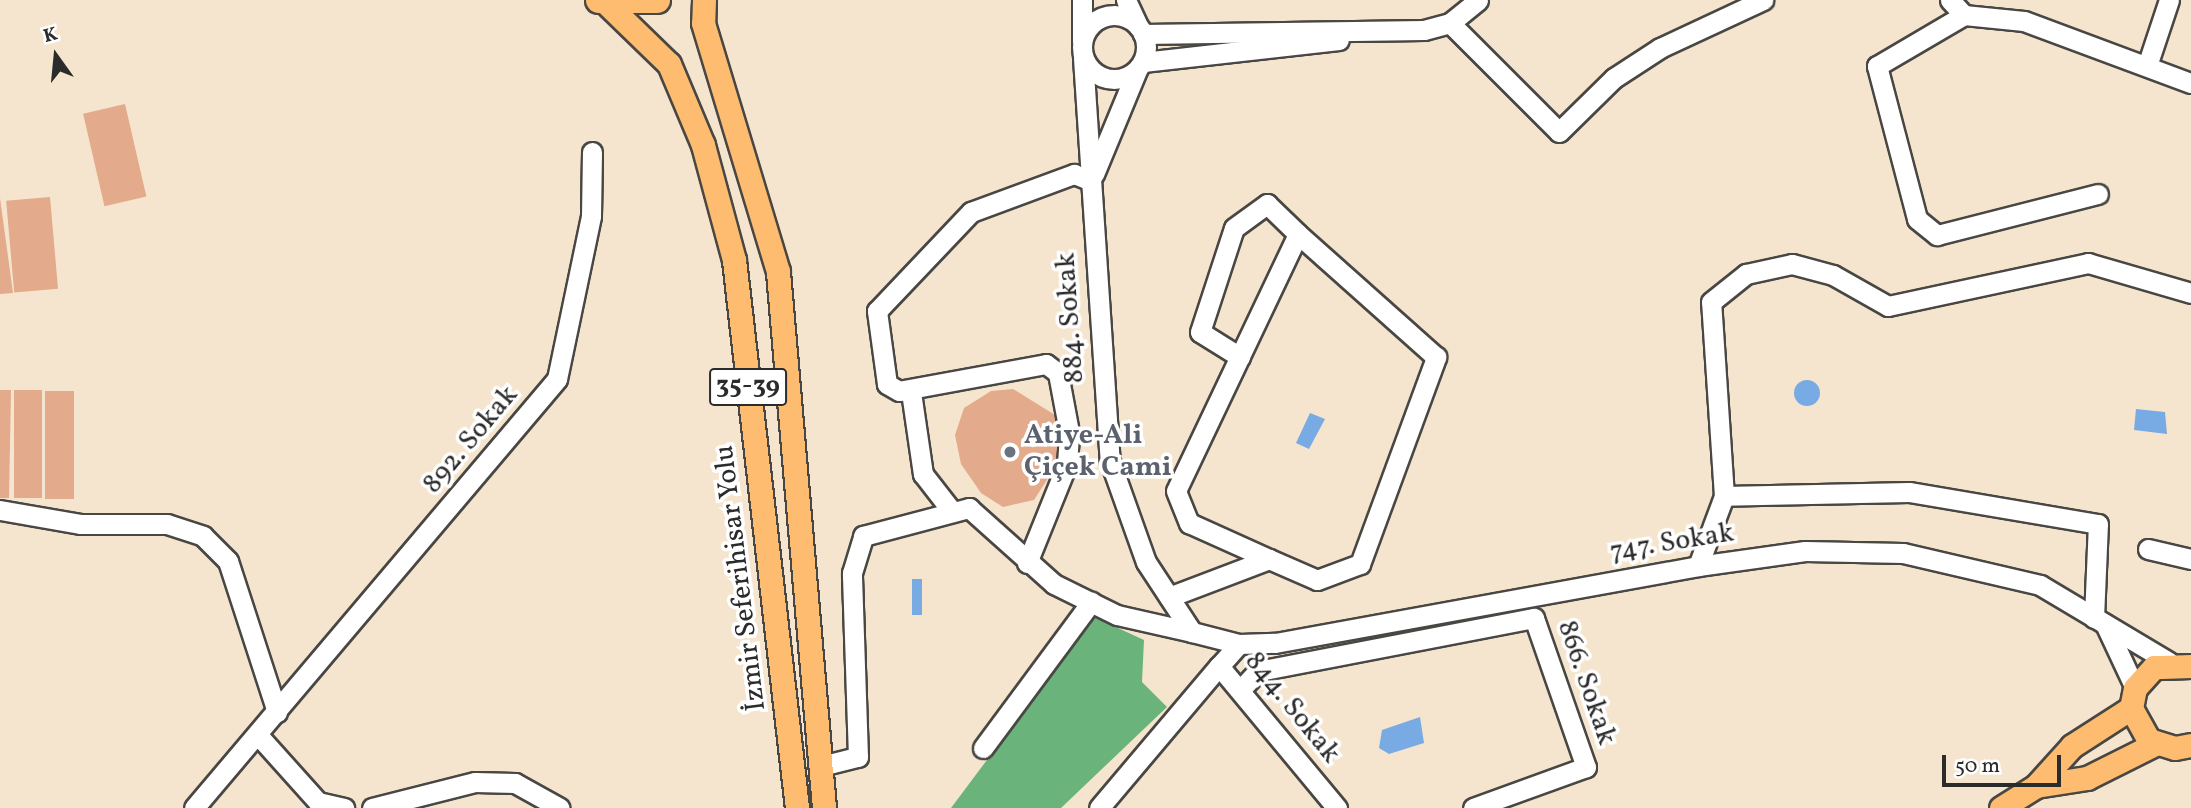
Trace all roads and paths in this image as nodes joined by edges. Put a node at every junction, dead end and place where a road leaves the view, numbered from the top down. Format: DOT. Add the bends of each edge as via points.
graph roads {
  1 [pos="657,0"];
  2 [pos="704,0"];
  3 [pos="1082,0"];
  4 [pos="1126,0"];
  5 [pos="1478,0"];
  6 [pos="1763,0"];
  7 [pos="1950,0"];
  8 [pos="2169,0"];
  9 [pos="602,1"];
  10 [pos="1964,15"];
  11 [pos="1450,23"];
  12 [pos="1140,30"];
  13 [pos="1370,32"];
  14 [pos="1083,49"];
  15 [pos="2147,65"];
  16 [pos="1140,66"];
  17 [pos="2191,83"];
  18 [pos="592,152"];
  19 [pos="1091,181"];
  20 [pos="2098,194"];
  21 [pos="1298,234"];
  22 [pos="2191,293"];
  23 [pos="1240,357"];
  24 [pos="911,392"];
  25 [pos="1724,496"];
  26 [pos="960,509"];
  27 [pos="0,510"];
  28 [pos="2148,549"];
  29 [pos="1269,559"];
  30 [pos="2191,559"];
  31 [pos="1027,563"];
  32 [pos="1698,566"];
  33 [pos="1170,597"];
  34 [pos="1091,602"];
  35 [pos="2099,621"];
  36 [pos="1192,632"];
  37 [pos="1239,644"];
  38 [pos="2183,662"];
  39 [pos="1219,666"];
  40 [pos="1242,688"];
  41 [pos="2133,698"];
  42 [pos="277,712"];
  43 [pos="257,734"];
  44 [pos="983,748"];
  45 [pos="2178,748"];
  46 [pos="821,766"];
  47 [pos="2036,786"];
  48 [pos="194,808"];
  49 [pos="344,808"];
  50 [pos="372,808"];
  51 [pos="561,808"];
  52 [pos="797,808"];
  53 [pos="824,808"];
  54 [pos="1099,808"];
  55 [pos="1337,808"];
  56 [pos="1473,808"];
  57 [pos="2001,808"];
  1 -- 9 [label="highway"];
  2 -- 46 [label="main road, İzmir Seferihisar Yolu / 35-39" via="704,23 778,272"];
  3 -- 14 [label="street, 884. Sokak"];
  4 -- 12 [label="street"];
  5 -- 11 [label="street"];
  6 -- 11 [label="street" via="1637,63 1559,132"];
  7 -- 10 [label="street"];
  8 -- 15 [label="street"];
  9 -- 52 [label="main road, İzmir Seferihisar Yolu / 35-39" via="669,64 703,145 734,260"];
  10 -- 15 [label="street" via="2024,21"];
  10 -- 20 [label="street" via="1877,66 1917,219 1937,235"];
  11 -- 13 [label="street"];
  12 -- 13 [label="street"];
  12 -- 14 [label="street" via="1110,15 1092,23"];
  12 -- 16 [label="street"];
  13 -- 16 [label="street"];
  14 -- 16 [label="street" via="1107,79"];
  14 -- 19 [label="street, 884. Sokak"];
  15 -- 17 [label="street"];
  16 -- 19 [label="street"];
  18 -- 42 [label="street, 892. Sokak" via="591,216 557,379"];
  19 -- 24 [label="street" via="1074,174 971,212 894,289 877,311 876,334 887,384"];
  19 -- 33 [label="street, 884. Sokak" via="1110,461 1146,562"];
  21 -- 23 [label="street"];
  21 -- 23 [label="street" via="1267,204 1234,228 1200,332"];
  21 -- 29 [label="street" via="1436,357 1360,564 1317,580"];
  22 -- 25 [label="street" via="2088,263 1888,306 1833,275 1792,264 1746,274 1711,302"];
  23 -- 29 [label="street" via="1176,491 1189,523"];
  24 -- 26 [label="street" via="923,474"];
  24 -- 31 [label="street" via="1046,364 1058,373 1069,432 1067,464"];
  25 -- 32 [label="street"];
  25 -- 35 [label="street" via="1909,492 2098,524"];
  26 -- 31 [label="street"];
  26 -- 46 [label="street" via="863,536 852,573 858,757"];
  27 -- 42 [label="street" via="80,524 167,524 203,536 228,561"];
  28 -- 30 [label="street"];
  29 -- 33 [label="street"];
  31 -- 34 [label="street"];
  32 -- 35 [label="street, 747. Sokak" via="1805,551 1903,553 2040,585"];
  32 -- 37 [label="street, 747. Sokak" via="1275,643"];
  33 -- 36 [label="street, 884. Sokak"];
  34 -- 36 [label="street"];
  34 -- 44 [label="street"];
  35 -- 38 [label="street, 747. Sokak"];
  35 -- 41 [label="street"];
  36 -- 37 [label="street"];
  37 -- 39 [label="street, 844. Sokak"];
  38 -- 41 [label="main road" via="2143,676"];
  39 -- 40 [label="street, 844. Sokak"];
  39 -- 54 [label="street"];
  40 -- 55 [label="street, 844. Sokak"];
  40 -- 56 [label="street, 866. Sokak" via="1258,671 1534,618 1586,767"];
  41 -- 45 [label="main road" via="2139,730"];
  41 -- 47 [label="main road" via="2072,746"];
  42 -- 43 [label="street, 892. Sokak"];
  43 -- 48 [label="street, 892. Sokak"];
  43 -- 49 [label="street" via="317,802"];
  45 -- 47 [label="main road" via="2087,778"];
  46 -- 53 [label="main road, İzmir Seferihisar Yolu / 35-39"];
  47 -- 57 [label="main road"];
  50 -- 51 [label="street" via="475,782 515,783"];
}
